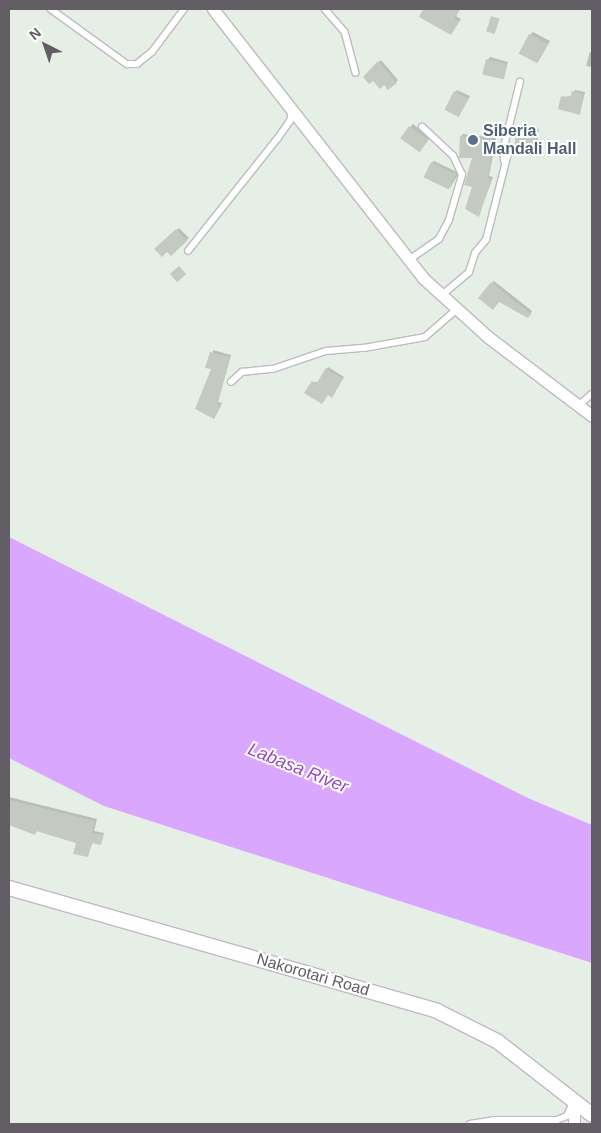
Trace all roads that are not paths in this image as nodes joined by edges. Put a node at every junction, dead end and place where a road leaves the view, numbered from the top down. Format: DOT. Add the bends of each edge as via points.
graph roads {
  1 [pos="51,9"];
  2 [pos="184,9"];
  3 [pos="212,9"];
  4 [pos="325,9"];
  5 [pos="356,73"];
  6 [pos="520,82"];
  7 [pos="292,110"];
  8 [pos="422,127"];
  9 [pos="508,154"];
  10 [pos="504,163"];
  11 [pos="188,251"];
  12 [pos="409,260"];
  13 [pos="441,296"];
  14 [pos="455,311"];
  15 [pos="231,382"];
  16 [pos="592,394"];
  17 [pos="578,406"];
  18 [pos="592,416"];
  19 [pos="9,888"];
  20 [pos="574,1100"];
  21 [pos="592,1115"];
  22 [pos="470,1124"];
  23 [pos="574,1124"];
  1 -- 2 [label="lane" via="126,64 138,64 152,52"];
  3 -- 7 [label="street"];
  4 -- 5 [label="lane" via="344,32"];
  6 -- 10 [label="lane" via="503,151"];
  7 -- 11 [label="lane" via="290,121 278,138"];
  7 -- 12 [label="street"];
  8 -- 12 [label="lane" via="453,156 462,175 449,220 439,238"];
  9 -- 10 [label="lane"];
  10 -- 13 [label="lane" via="486,240 475,253 468,272"];
  12 -- 13 [label="street"];
  13 -- 14 [label="street"];
  14 -- 15 [label="lane" via="425,336 364,348 326,351 273,369 242,372"];
  14 -- 17 [label="street"];
  16 -- 17 [label="lane"];
  17 -- 18 [label="street"];
  19 -- 20 [label="street, Nakorotari Road" via="436,1011 497,1041"];
  20 -- 21 [label="street, Nakorotari Road"];
  20 -- 22 [label="lane" via="567,1116 557,1120 495,1120"];
  20 -- 23 [label="street"];
}
